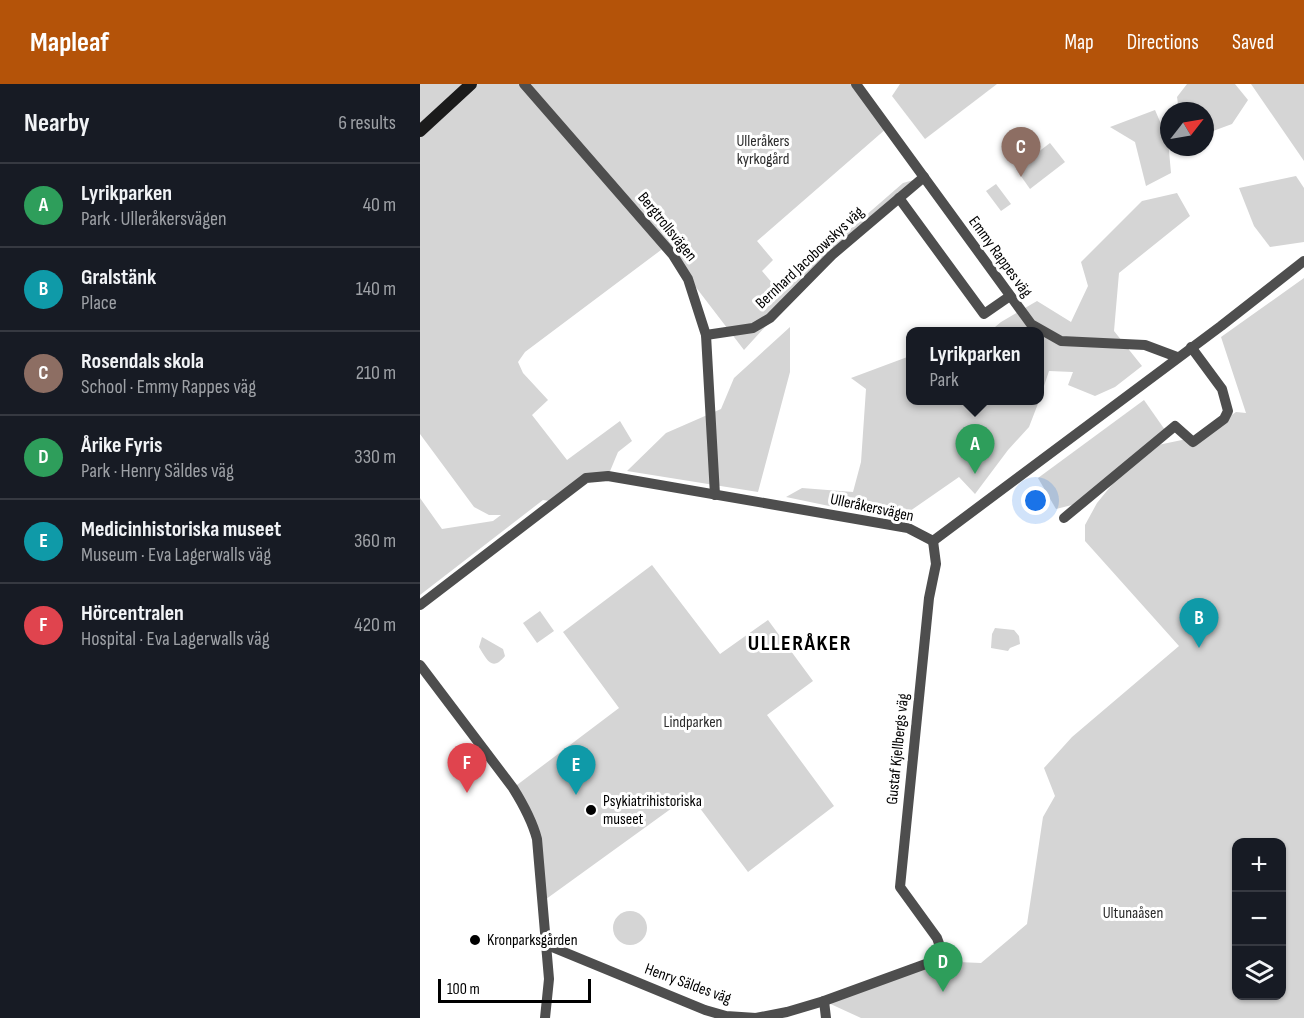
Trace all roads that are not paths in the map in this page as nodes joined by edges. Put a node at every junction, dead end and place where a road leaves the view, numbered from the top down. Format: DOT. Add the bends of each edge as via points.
graph roads {
  1 [pos="471,84"];
  2 [pos="524,84"];
  3 [pos="856,84"];
  4 [pos="420,131"];
  5 [pos="924,177"];
  6 [pos="899,198"];
  7 [pos="1304,261"];
  8 [pos="1010,296"];
  9 [pos="1036,327"];
  10 [pos="1044,331"];
  11 [pos="706,335"];
  12 [pos="1191,348"];
  13 [pos="1177,357"];
  14 [pos="715,495"];
  15 [pos="1064,518"];
  16 [pos="933,541"];
  17 [pos="420,605"];
  18 [pos="420,665"];
  19 [pos="546,945"];
  20 [pos="941,949"];
  21 [pos="824,1001"];
  22 [pos="545,1018"];
  23 [pos="826,1018"];
  1 -- 4 [label="main road"];
  2 -- 11 [label="street, Bergtrollsvägen" via="673,255 688,279"];
  3 -- 5 [label="street, Emmy Rappes väg"];
  5 -- 6 [label="street, Bernhard Jacobowskys väg"];
  5 -- 8 [label="street, Emmy Rappes väg"];
  6 -- 8 [label="street" via="984,315"];
  6 -- 11 [label="street, Bernhard Jacobowskys väg" via="832,255 770,318 753,328"];
  7 -- 12 [label="street"];
  8 -- 9 [label="street, Emmy Rappes väg"];
  10 -- 13 [label="street, Emmy Rappes väg" via="1061,341 1145,345"];
  11 -- 14 [label="street, Bergtrollsvägen"];
  12 -- 13 [label="street"];
  12 -- 15 [label="street" via="1222,389 1228,411 1224,419 1193,442 1175,426"];
  13 -- 16 [label="street"];
  14 -- 16 [label="street, Ulleråkersvägen" via="908,528"];
  14 -- 17 [label="street, Ulleråkersvägen" via="608,476 586,478"];
  16 -- 20 [label="street, Gustaf Kjellbergs väg" via="936,564 929,598 900,887"];
  18 -- 19 [label="street" via="526,809 537,839"];
  19 -- 21 [label="street, Henry Säldes väg" via="726,1016 756,1018"];
  19 -- 22 [label="street" via="549,979"];
  20 -- 21 [label="street, Henry Säldes väg" via="940,962"];
  21 -- 23 [label="street"];
}
